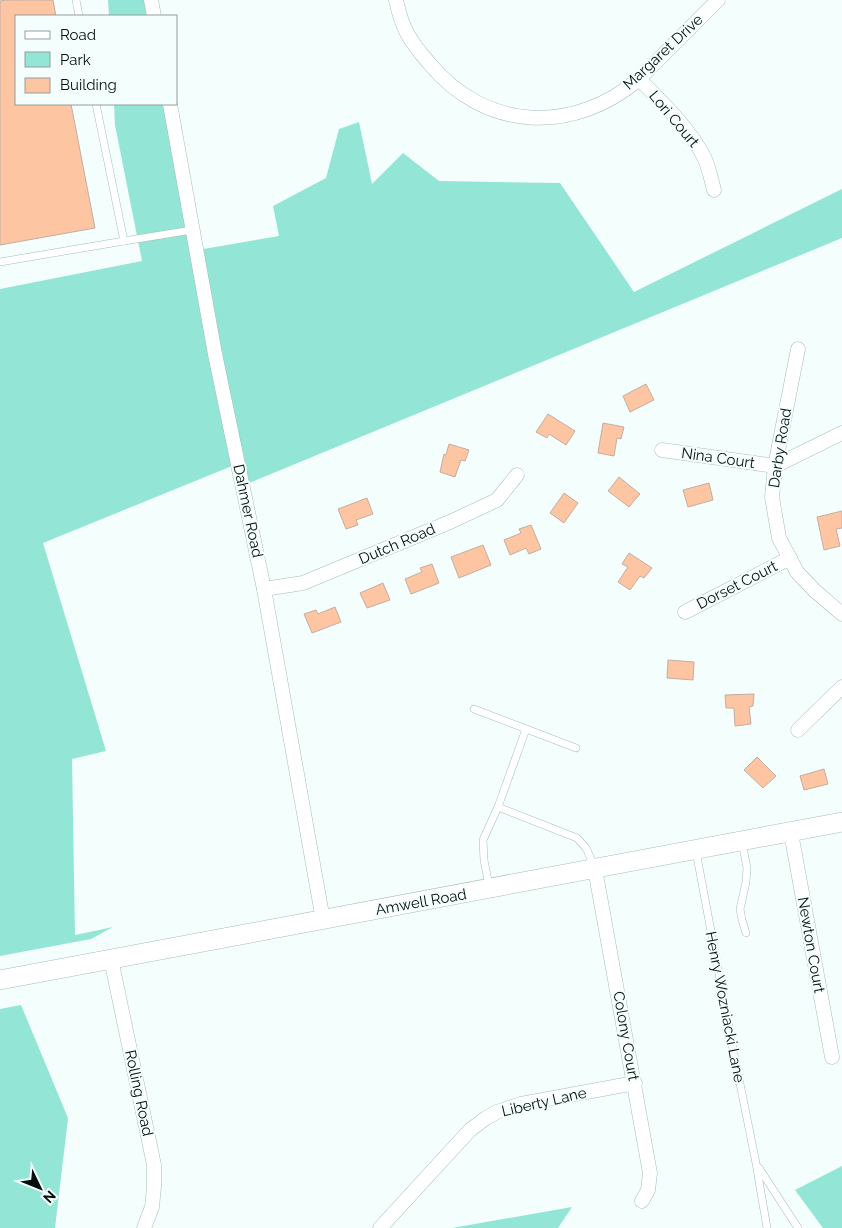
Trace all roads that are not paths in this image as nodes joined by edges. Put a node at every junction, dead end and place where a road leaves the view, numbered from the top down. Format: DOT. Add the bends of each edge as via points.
graph roads {
  1 [pos="76,0"];
  2 [pos="151,0"];
  3 [pos="396,0"];
  4 [pos="718,0"];
  5 [pos="79,15"];
  6 [pos="154,15"];
  7 [pos="639,79"];
  8 [pos="96,105"];
  9 [pos="170,105"];
  10 [pos="714,190"];
  11 [pos="192,230"];
  12 [pos="124,242"];
  13 [pos="0,262"];
  14 [pos="798,349"];
  15 [pos="842,433"];
  16 [pos="662,450"];
  17 [pos="775,466"];
  18 [pos="517,475"];
  19 [pos="790,558"];
  20 [pos="264,589"];
  21 [pos="685,612"];
  22 [pos="842,614"];
  23 [pos="842,687"];
  24 [pos="474,709"];
  25 [pos="526,729"];
  26 [pos="798,730"];
  27 [pos="576,748"];
  28 [pos="498,807"];
  29 [pos="842,822"];
  30 [pos="791,833"];
  31 [pos="742,842"];
  32 [pos="696,850"];
  33 [pos="595,869"];
  34 [pos="490,889"];
  35 [pos="323,920"];
  36 [pos="746,933"];
  37 [pos="111,959"];
  38 [pos="0,980"];
  39 [pos="832,1057"];
  40 [pos="635,1083"];
  41 [pos="756,1163"];
  42 [pos="642,1201"];
  43 [pos="144,1228"];
  44 [pos="380,1228"];
  45 [pos="767,1228"];
  46 [pos="798,1228"];
  1 -- 5 [label="lane"];
  2 -- 6 [label="street"];
  3 -- 7 [label="street, Margaret Drive" via="404,29 436,72 475,103 509,115 528,118 564,116 583,111"];
  4 -- 7 [label="street, Margaret Drive"];
  7 -- 10 [label="street, Lori Court" via="693,138 705,158"];
  8 -- 12 [label="lane"];
  9 -- 11 [label="street, Dahmer Road"];
  11 -- 12 [label="lane"];
  11 -- 20 [label="street, Dahmer Road" via="214,354"];
  12 -- 13 [label="lane"];
  14 -- 17 [label="street, Darby Road"];
  15 -- 17 [label="street"];
  16 -- 17 [label="street, Nina Court"];
  17 -- 19 [label="street, Darby Road" via="772,497 779,538"];
  18 -- 20 [label="street, Dutch Road" via="497,500 450,522 303,584"];
  19 -- 21 [label="street, Dorset Court"];
  19 -- 22 [label="street, Darby Road" via="797,572 815,592"];
  20 -- 35 [label="street, Dahmer Road"];
  23 -- 26 [label="street"];
  24 -- 25 [label="lane"];
  25 -- 27 [label="lane"];
  25 -- 28 [label="lane"];
  28 -- 33 [label="lane" via="577,838 586,848"];
  28 -- 34 [label="lane" via="483,840"];
  29 -- 30 [label="main road, Amwell Road"];
  30 -- 31 [label="main road, Amwell Road"];
  30 -- 39 [label="street, Newton Court"];
  31 -- 32 [label="main road, Amwell Road"];
  31 -- 36 [label="lane" via="746,882 740,909"];
  32 -- 33 [label="main road, Amwell Road"];
  32 -- 41 [label="lane, Henry Wozniacki Lane"];
  33 -- 34 [label="main road, Amwell Road"];
  33 -- 40 [label="street, Colony Court"];
  34 -- 35 [label="main road, Amwell Road"];
  35 -- 37 [label="main road, Amwell Road"];
  37 -- 38 [label="main road, Amwell Road"];
  37 -- 43 [label="street, Rolling Road" via="154,1165 152,1207"];
  40 -- 42 [label="street, Colony Court" via="650,1174 648,1190"];
  40 -- 44 [label="street, Liberty Lane" via="521,1104 486,1118 470,1130"];
  41 -- 45 [label="lane, Henry Wozniacki Lane"];
  41 -- 46 [label="lane"];
}
